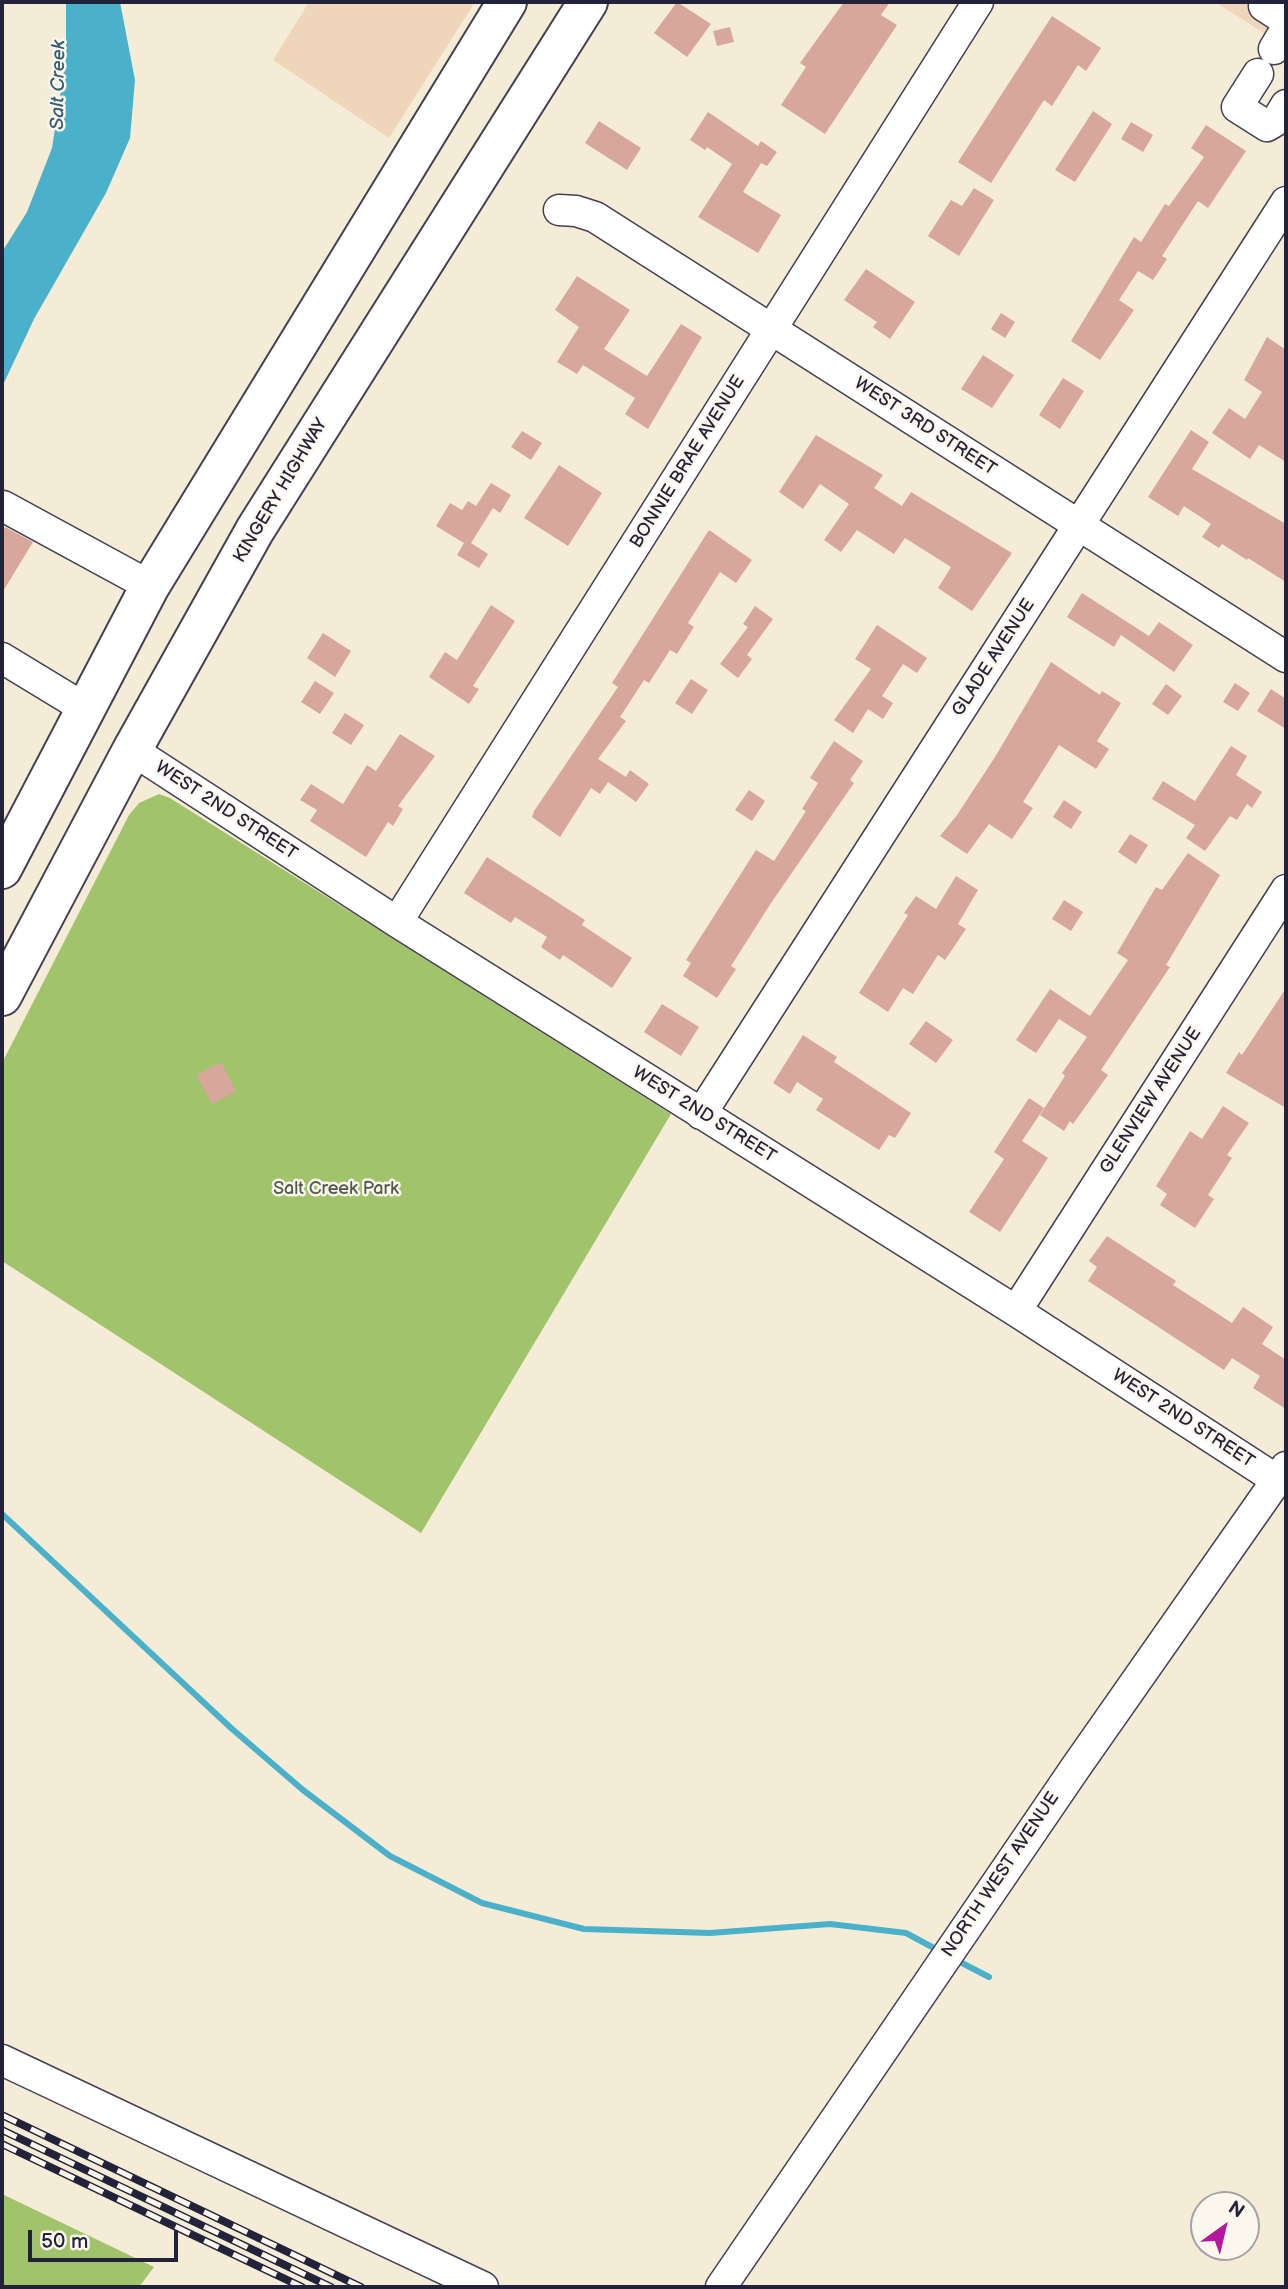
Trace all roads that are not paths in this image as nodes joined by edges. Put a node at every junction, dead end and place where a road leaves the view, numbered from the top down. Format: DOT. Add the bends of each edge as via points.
graph roads {
  1 [pos="507,2"];
  2 [pos="588,2"];
  3 [pos="978,2"];
  4 [pos="1258,74"];
  5 [pos="1286,105"];
  6 [pos="1286,202"];
  7 [pos="559,210"];
  8 [pos="771,330"];
  9 [pos="2,508"];
  10 [pos="1079,526"];
  11 [pos="149,586"];
  12 [pos="1286,657"];
  13 [pos="2,658"];
  14 [pos="86,709"];
  15 [pos="132,750"];
  16 [pos="2,869"];
  17 [pos="1286,890"];
  18 [pos="397,922"];
  19 [pos="2,996"];
  20 [pos="701,1114"];
  21 [pos="1016,1311"];
  22 [pos="1282,1473"];
  23 [pos="2,2060"];
  24 [pos="728,2285"];
  25 [pos="483,2287"];
  1 -- 11 [label="highway"];
  2 -- 15 [label="highway, KINGERY HIGHWAY" via="255,530"];
  3 -- 8 [label="street, BONNIE BRAE AVENUE"];
  4 -- 5 [label="street" via="1237,107 1267,126"];
  6 -- 10 [label="street, GLADE AVENUE"];
  7 -- 8 [label="street, WEST 3RD STREET" via="595,217"];
  8 -- 10 [label="street, WEST 3RD STREET"];
  8 -- 18 [label="street, BONNIE BRAE AVENUE"];
  9 -- 11 [label="street"];
  10 -- 12 [label="street, WEST 3RD STREET"];
  10 -- 20 [label="street, GLADE AVENUE"];
  11 -- 14 [label="highway"];
  13 -- 14 [label="street"];
  14 -- 16 [label="highway"];
  15 -- 18 [label="street, WEST 2ND STREET"];
  15 -- 19 [label="highway, KINGERY HIGHWAY"];
  17 -- 21 [label="street, GLENVIEW AVENUE"];
  18 -- 20 [label="street, WEST 2ND STREET"];
  20 -- 21 [label="street, WEST 2ND STREET"];
  21 -- 22 [label="street, WEST 2ND STREET"];
  22 -- 24 [label="street, NORTH WEST AVENUE" via="1076,1767"];
  23 -- 25 [label="street"];
}
